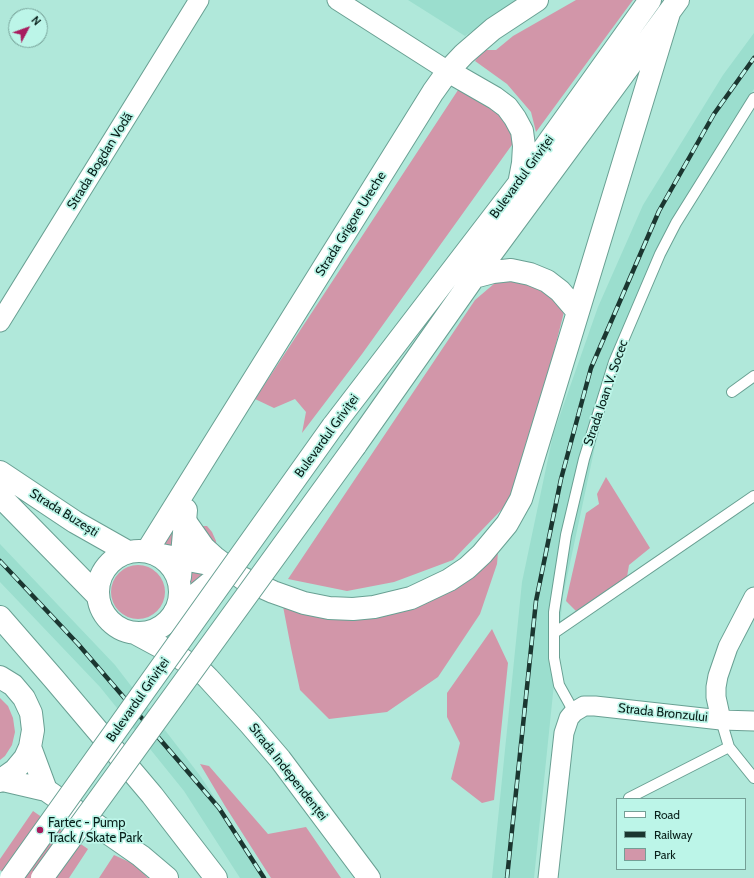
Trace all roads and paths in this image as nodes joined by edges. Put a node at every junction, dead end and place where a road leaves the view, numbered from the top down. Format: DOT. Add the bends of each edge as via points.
graph roads {
  1 [pos="199,0"];
  2 [pos="337,0"];
  3 [pos="537,0"];
  4 [pos="650,0"];
  5 [pos="673,6"];
  6 [pos="448,71"];
  7 [pos="754,98"];
  8 [pos="520,182"];
  9 [pos="474,277"];
  10 [pos="578,312"];
  11 [pos="0,322"];
  12 [pos="754,376"];
  13 [pos="732,392"];
  14 [pos="0,472"];
  15 [pos="187,489"];
  16 [pos="0,496"];
  17 [pos="754,496"];
  18 [pos="186,521"];
  19 [pos="144,552"];
  20 [pos="182,559"];
  21 [pos="228,568"];
  22 [pos="179,583"];
  23 [pos="98,596"];
  24 [pos="754,597"];
  25 [pos="172,616"];
  26 [pos="0,617"];
  27 [pos="754,628"];
  28 [pos="135,633"];
  29 [pos="554,633"];
  30 [pos="728,647"];
  31 [pos="0,661"];
  32 [pos="202,672"];
  33 [pos="6,681"];
  34 [pos="574,712"];
  35 [pos="722,720"];
  36 [pos="754,721"];
  37 [pos="30,747"];
  38 [pos="729,747"];
  39 [pos="754,778"];
  40 [pos="1,780"];
  41 [pos="46,790"];
  42 [pos="629,798"];
  43 [pos="12,878"];
  44 [pos="42,878"];
  45 [pos="167,878"];
  46 [pos="216,878"];
  47 [pos="369,878"];
  48 [pos="548,878"];
  1 -- 11 [label="street, Strada Bogdan Vodă"];
  2 -- 6 [label="street"];
  3 -- 6 [label="main road, Strada Grigore Ureche" via="493,29"];
  4 -- 8 [label="main road, Bulevardul Griviței"];
  5 -- 9 [label="main road, Bulevardul Griviței"];
  5 -- 10 [label="main road"];
  6 -- 8 [label="main road" via="495,98 507,107 515,118 522,131 524,146"];
  6 -- 15 [label="main road, Strada Grigore Ureche" via="428,99"];
  7 -- 29 [label="lane, Strada Ioan V. Socec" via="660,254 614,362 584,459 566,535 554,612"];
  8 -- 43 [label="main road, Bulevardul Griviței, bridge" via="334,426"];
  9 -- 10 [label="main road" via="511,270 530,274 547,280"];
  9 -- 44 [label="main road, Bulevardul Griviței, bridge" via="355,446"];
  10 -- 21 [label="main road" via="521,499 494,541 466,568 449,580 411,598 353,609 304,603 263,588"];
  12 -- 13 [label="lane"];
  14 -- 19 [label="main road, Strada Buzești" via="75,522"];
  15 -- 18 [label="main road, Strada Grigore Ureche"];
  15 -- 19 [label="main road, Strada Grigore Ureche"];
  16 -- 23 [label="main road, Strada Buzești"];
  17 -- 29 [label="lane"];
  18 -- 20 [label="main road, Strada Grigore Ureche"];
  18 -- 21 [label="main road" via="204,548"];
  19 -- 20 [label="main road"];
  19 -- 22 [label="main road" via="171,566"];
  19 -- 23 [label="main road" via="113,559 99,580"];
  20 -- 21 [label="main road"];
  20 -- 22 [label="main road, Strada Grigore Ureche"];
  21 -- 25 [label="main road"];
  22 -- 25 [label="main road" via="180,595"];
  23 -- 28 [label="main road" via="102,611 113,624"];
  24 -- 30 [label="street"];
  25 -- 28 [label="main road" via="165,624 153,630"];
  25 -- 32 [label="main road, Strada Independenței" via="184,646"];
  26 -- 46 [label="main road" via="152,795"];
  27 -- 30 [label="street"];
  28 -- 32 [label="main road, Strada Independenței"];
  29 -- 34 [label="lane, Strada Ioan V. Socec" via="554,658 559,685"];
  30 -- 35 [label="street" via="716,687"];
  31 -- 33 [label="main road"];
  32 -- 47 [label="main road, Strada Independenței" via="250,724"];
  33 -- 37 [label="main road" via="24,698 31,713 33,730"];
  34 -- 35 [label="street, Strada Bronzului" via="584,706 595,706"];
  34 -- 48 [label="street" via="564,733"];
  35 -- 36 [label="street, Strada Bronzului"];
  35 -- 38 [label="lane"];
  37 -- 40 [label="main road" via="15,770"];
  37 -- 41 [label="main road"];
  38 -- 39 [label="lane"];
  38 -- 42 [label="lane"];
  40 -- 41 [label="main road"];
  41 -- 45 [label="main road" via="141,856"];
}
